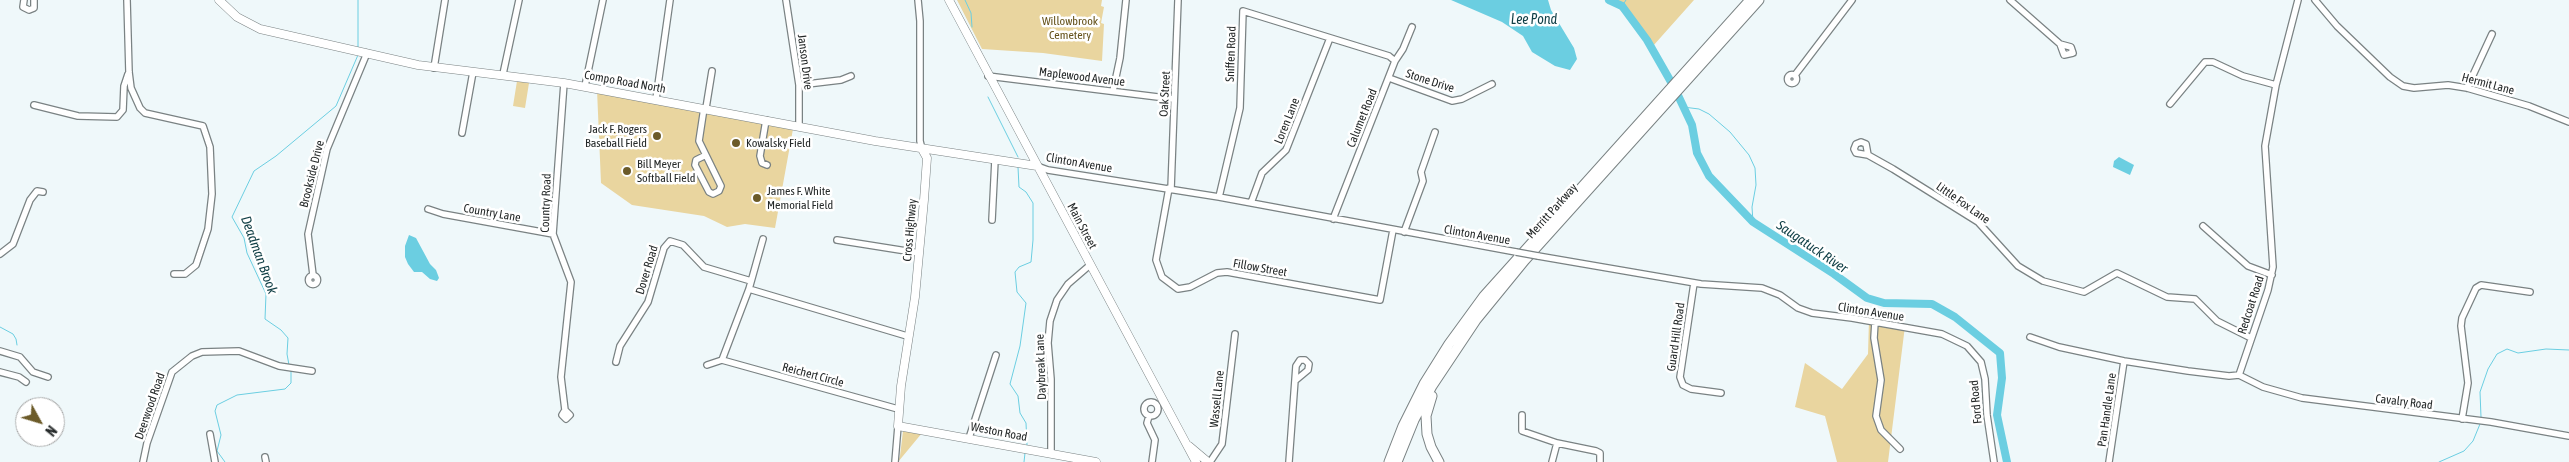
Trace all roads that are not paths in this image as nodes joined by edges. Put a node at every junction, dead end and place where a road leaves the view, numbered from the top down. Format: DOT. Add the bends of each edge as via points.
graph roads {
  1 [pos="24,0"];
  2 [pos="34,0"];
  3 [pos="127,0"];
  4 [pos="220,0"];
  5 [pos="445,0"];
  6 [pos="519,0"];
  7 [pos="603,0"];
  8 [pos="670,0"];
  9 [pos="786,0"];
  10 [pos="918,0"];
  11 [pos="949,0"];
  12 [pos="1126,0"];
  13 [pos="1178,0"];
  14 [pos="1750,0"];
  15 [pos="1759,0"];
  16 [pos="1852,0"];
  17 [pos="2010,0"];
  18 [pos="2298,0"];
  19 [pos="2315,0"];
  20 [pos="1412,27"];
  21 [pos="2492,34"];
  22 [pos="1330,38"];
  23 [pos="2060,44"];
  24 [pos="361,52"];
  25 [pos="1395,62"];
  26 [pos="434,68"];
  27 [pos="1691,70"];
  28 [pos="712,71"];
  29 [pos="129,72"];
  30 [pos="473,72"];
  31 [pos="503,74"];
  32 [pos="1794,75"];
  33 [pos="851,76"];
  34 [pos="988,76"];
  35 [pos="1389,78"];
  36 [pos="564,83"];
  37 [pos="1492,84"];
  38 [pos="799,85"];
  39 [pos="2276,85"];
  40 [pos="585,86"];
  41 [pos="2467,88"];
  42 [pos="1113,91"];
  43 [pos="656,99"];
  44 [pos="1174,99"];
  45 [pos="2170,104"];
  46 [pos="34,105"];
  47 [pos="705,108"];
  48 [pos="1656,108"];
  49 [pos="766,120"];
  50 [pos="2569,122"];
  51 [pos="799,126"];
  52 [pos="1435,132"];
  53 [pos="462,133"];
  54 [pos="922,149"];
  55 [pos="1868,155"];
  56 [pos="704,156"];
  57 [pos="995,160"];
  58 [pos="767,165"];
  59 [pos="1037,166"];
  60 [pos="1170,188"];
  61 [pos="43,192"];
  62 [pos="1219,197"];
  63 [pos="1251,203"];
  64 [pos="428,209"];
  65 [pos="1333,219"];
  66 [pos="992,220"];
  67 [pos="2203,226"];
  68 [pos="1393,230"];
  69 [pos="1404,232"];
  70 [pos="553,234"];
  71 [pos="763,239"];
  72 [pos="837,240"];
  73 [pos="918,253"];
  74 [pos="0,254"];
  75 [pos="1090,265"];
  76 [pos="174,274"];
  77 [pos="313,275"];
  78 [pos="2272,275"];
  79 [pos="751,281"];
  80 [pos="1694,283"];
  81 [pos="748,290"];
  82 [pos="2530,292"];
  83 [pos="1876,322"];
  84 [pos="1234,334"];
  85 [pos="908,336"];
  86 [pos="2030,337"];
  87 [pos="2251,338"];
  88 [pos="1462,339"];
  89 [pos="1967,346"];
  90 [pos="0,351"];
  91 [pos="996,355"];
  92 [pos="722,360"];
  93 [pos="2124,361"];
  94 [pos="616,362"];
  95 [pos="707,365"];
  96 [pos="312,371"];
  97 [pos="0,372"];
  98 [pos="2239,375"];
  99 [pos="48,377"];
  100 [pos="1296,380"];
  101 [pos="26,382"];
  102 [pos="1721,393"];
  103 [pos="898,408"];
  104 [pos="565,410"];
  105 [pos="1522,415"];
  106 [pos="1149,416"];
  107 [pos="2462,419"];
  108 [pos="898,426"];
  109 [pos="210,434"];
  110 [pos="2569,436"];
  111 [pos="969,438"];
  112 [pos="1186,443"];
  113 [pos="1557,443"];
  114 [pos="1900,449"];
  115 [pos="1051,454"];
  116 [pos="1069,459"];
  117 [pos="143,462"];
  118 [pos="215,462"];
  119 [pos="895,462"];
  120 [pos="1096,462"];
  121 [pos="1152,462"];
  122 [pos="1196,462"];
  123 [pos="1209,462"];
  124 [pos="1289,462"];
  125 [pos="1389,462"];
  126 [pos="1397,462"];
  127 [pos="1439,462"];
  128 [pos="1552,462"];
  129 [pos="1600,462"];
  130 [pos="1994,462"];
  131 [pos="2109,462"];
  1 -- 2 [label="street" via="23,7 29,10 34,8"];
  3 -- 29 [label="street"];
  4 -- 24 [label="main road, Compo Road North" via="240,19 260,29"];
  5 -- 26 [label="street"];
  6 -- 31 [label="street"];
  7 -- 40 [label="street"];
  8 -- 43 [label="street"];
  9 -- 38 [label="street, Janson Drive"];
  10 -- 54 [label="street, Cross Highway"];
  11 -- 34 [label="main road, Main Street"];
  12 -- 42 [label="street"];
  13 -- 44 [label="street, Oak Street"];
  14 -- 27 [label="highway, Merritt Parkway"];
  15 -- 27 [label="highway, Merritt Parkway"];
  16 -- 32 [label="street"];
  17 -- 23 [label="street"];
  18 -- 39 [label="street, Redcoat Road"];
  19 -- 41 [label="street, Hermit Lane" via="2337,26 2397,82 2414,88 2448,85"];
  20 -- 25 [label="street, Calumet Road"];
  21 -- 41 [label="street"];
  22 -- 25 [label="street, Sniffen Road" via="1389,56"];
  22 -- 62 [label="street, Sniffen Road" via="1242,10 1239,114"];
  22 -- 63 [label="street, Loren Lane" via="1286,150 1262,173"];
  24 -- 26 [label="main road, Compo Road North"];
  24 -- 77 [label="street, Brookside Drive" via="327,149 308,234"];
  25 -- 35 [label="street, Calumet Road"];
  26 -- 30 [label="main road, Compo Road North"];
  27 -- 48 [label="highway, Merritt Parkway"];
  28 -- 47 [label="street"];
  29 -- 46 [label="street" via="125,80 123,110 117,117 78,116"];
  29 -- 76 [label="street" via="131,88 143,111 200,124 208,135 212,186 208,229 196,265 185,274"];
  30 -- 31 [label="main road, Compo Road North"];
  30 -- 53 [label="street"];
  31 -- 36 [label="main road, Compo Road North"];
  33 -- 38 [label="street"];
  34 -- 42 [label="street, Maplewood Avenue"];
  34 -- 59 [label="main road, Main Street"];
  35 -- 37 [label="street, Stone Drive" via="1452,101"];
  35 -- 65 [label="street, Calumet Road"];
  36 -- 40 [label="main road, Compo Road North"];
  36 -- 70 [label="street, Country Road"];
  38 -- 51 [label="street, Janson Drive"];
  39 -- 45 [label="street" via="2205,62"];
  39 -- 78 [label="street, Redcoat Road" via="2265,146 2273,242"];
  40 -- 43 [label="main road, Compo Road North"];
  41 -- 50 [label="street, Hermit Lane" via="2529,106"];
  42 -- 44 [label="street, Maplewood Avenue"];
  43 -- 47 [label="main road, Compo Road North"];
  44 -- 60 [label="street, Oak Street"];
  47 -- 49 [label="main road, Compo Road North"];
  47 -- 56 [label="street" via="699,135"];
  48 -- 88 [label="highway, Merritt Parkway" via="1512,275"];
  48 -- 125 [label="highway, Merritt Parkway" via="1470,313 1416,399"];
  49 -- 51 [label="main road, Compo Road North"];
  49 -- 58 [label="street" via="760,156 762,163"];
  51 -- 54 [label="main road, Compo Road North"];
  52 -- 69 [label="street" via="1421,172 1423,180"];
  54 -- 57 [label="main road, Compo Road North"];
  54 -- 73 [label="main road, Cross Highway" via="927,158"];
  55 -- 87 [label="street, Little Fox Lane" via="1978,222 2018,266 2043,281 2084,292 2117,273 2167,297 2195,299 2217,321"];
  56 -- 56 [label="street" via="720,186 720,191 713,194 695,165 696,160"];
  57 -- 59 [label="main road, Compo Road North"];
  57 -- 66 [label="street"];
  59 -- 60 [label="street, Clinton Avenue"];
  59 -- 75 [label="main road, Main Street"];
  60 -- 62 [label="street, Clinton Avenue"];
  60 -- 68 [label="street, Fillow Street" via="1156,260 1162,278 1178,289 1227,272 1380,300"];
  61 -- 74 [label="street" via="37,191 30,200 13,244"];
  62 -- 63 [label="street, Clinton Avenue"];
  63 -- 65 [label="street, Clinton Avenue"];
  64 -- 70 [label="street, Country Lane"];
  65 -- 68 [label="street, Clinton Avenue"];
  67 -- 78 [label="street" via="2248,266"];
  68 -- 69 [label="street, Clinton Avenue"];
  69 -- 80 [label="street, Clinton Avenue, bridge"];
  70 -- 104 [label="street, Country Road" via="571,282 561,377"];
  71 -- 79 [label="street"];
  72 -- 73 [label="street"];
  73 -- 85 [label="main road, Cross Highway"];
  75 -- 112 [label="main road, Main Street"];
  75 -- 115 [label="street, Daybreak Lane" via="1068,284 1057,300 1050,321"];
  78 -- 87 [label="street, Redcoat Road"];
  79 -- 81 [label="street"];
  79 -- 94 [label="street, Dover Road" via="704,267 683,245 670,241 664,248 648,302 620,346"];
  80 -- 83 [label="street, Clinton Avenue" via="1765,288 1808,312"];
  80 -- 102 [label="street, Guard Hill Road" via="1680,378 1691,389"];
  81 -- 85 [label="street"];
  81 -- 92 [label="street"];
  82 -- 107 [label="street" via="2482,285 2476,288 2461,326 2468,383"];
  83 -- 89 [label="street, Clinton Avenue" via="1942,334"];
  83 -- 114 [label="street" via="1874,338 1881,380 1876,416 1881,430"];
  84 -- 123 [label="street, Wassell Lane" via="1222,444"];
  85 -- 103 [label="main road, Cross Highway"];
  86 -- 93 [label="street" via="2059,348"];
  87 -- 98 [label="street, Redcoat Road"];
  88 -- 126 [label="highway, Merritt Parkway" via="1422,405"];
  88 -- 127 [label="highway" via="1433,393 1427,412 1428,439"];
  89 -- 130 [label="street, Ford Road" via="1976,355 1984,374"];
  90 -- 99 [label="street" via="20,357 33,372"];
  91 -- 111 [label="street"];
  92 -- 95 [label="street"];
  92 -- 103 [label="street, Reichert Circle"];
  93 -- 98 [label="street" via="2188,372"];
  93 -- 131 [label="street, Pan Handle Lane"];
  96 -- 117 [label="street, Deerwood Road" via="290,368 236,350 202,352 183,362 172,372"];
  97 -- 101 [label="street"];
  98 -- 107 [label="street, Cavalry Road" via="2263,387 2302,398"];
  100 -- 124 [label="street"];
  103 -- 108 [label="main road, Cross Highway"];
  105 -- 113 [label="street" via="1522,431"];
  106 -- 121 [label="street" via="1147,423 1155,440"];
  107 -- 110 [label="street, Cavalry Road"];
  108 -- 111 [label="main road, Weston Road"];
  108 -- 119 [label="street, Cross Highway"];
  109 -- 118 [label="street"];
  111 -- 115 [label="main road, Weston Road"];
  112 -- 122 [label="main road, Main Street"];
  112 -- 123 [label="main road"];
  113 -- 128 [label="street"];
  113 -- 129 [label="street" via="1596,451 1600,453"];
  115 -- 116 [label="main road, Weston Road"];
  116 -- 120 [label="main road, Weston Road"];
}
